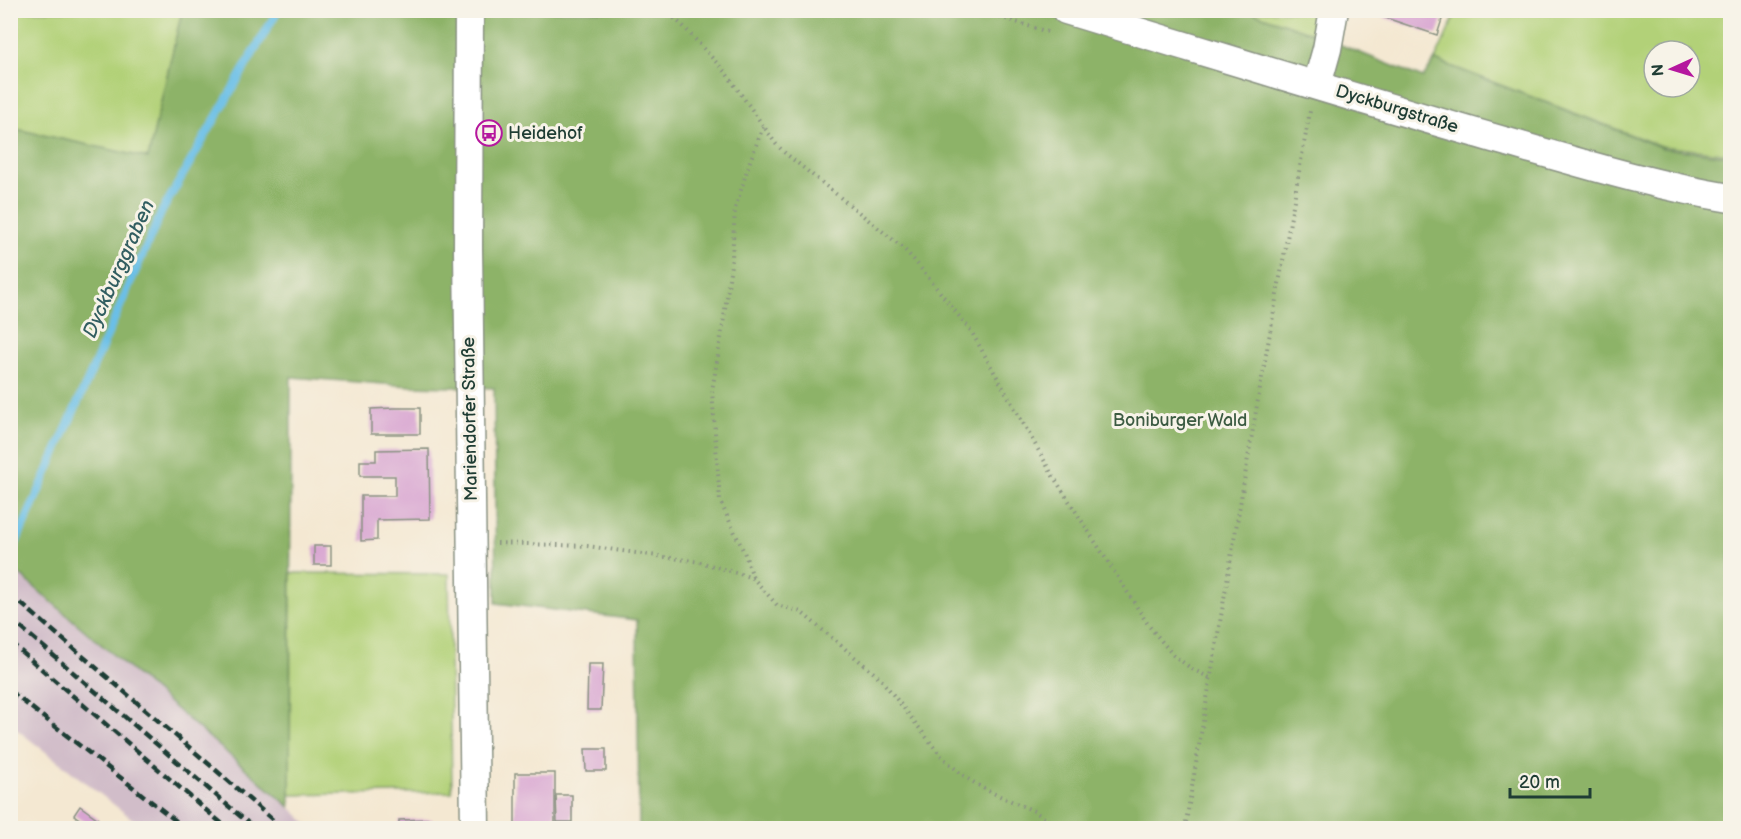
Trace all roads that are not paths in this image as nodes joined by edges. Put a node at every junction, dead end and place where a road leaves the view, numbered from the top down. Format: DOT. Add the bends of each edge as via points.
graph roads {
  1 [pos="469,10"];
  2 [pos="1066,10"];
  3 [pos="1334,10"];
  4 [pos="1314,97"];
  5 [pos="1731,198"];
  6 [pos="475,828"];
  1 -- 6 [label="street, Mariendorfer Straße"];
  2 -- 4 [label="street, Dyckburgstraße"];
  3 -- 4 [label="street"];
  4 -- 5 [label="street, Dyckburgstraße"];
}
